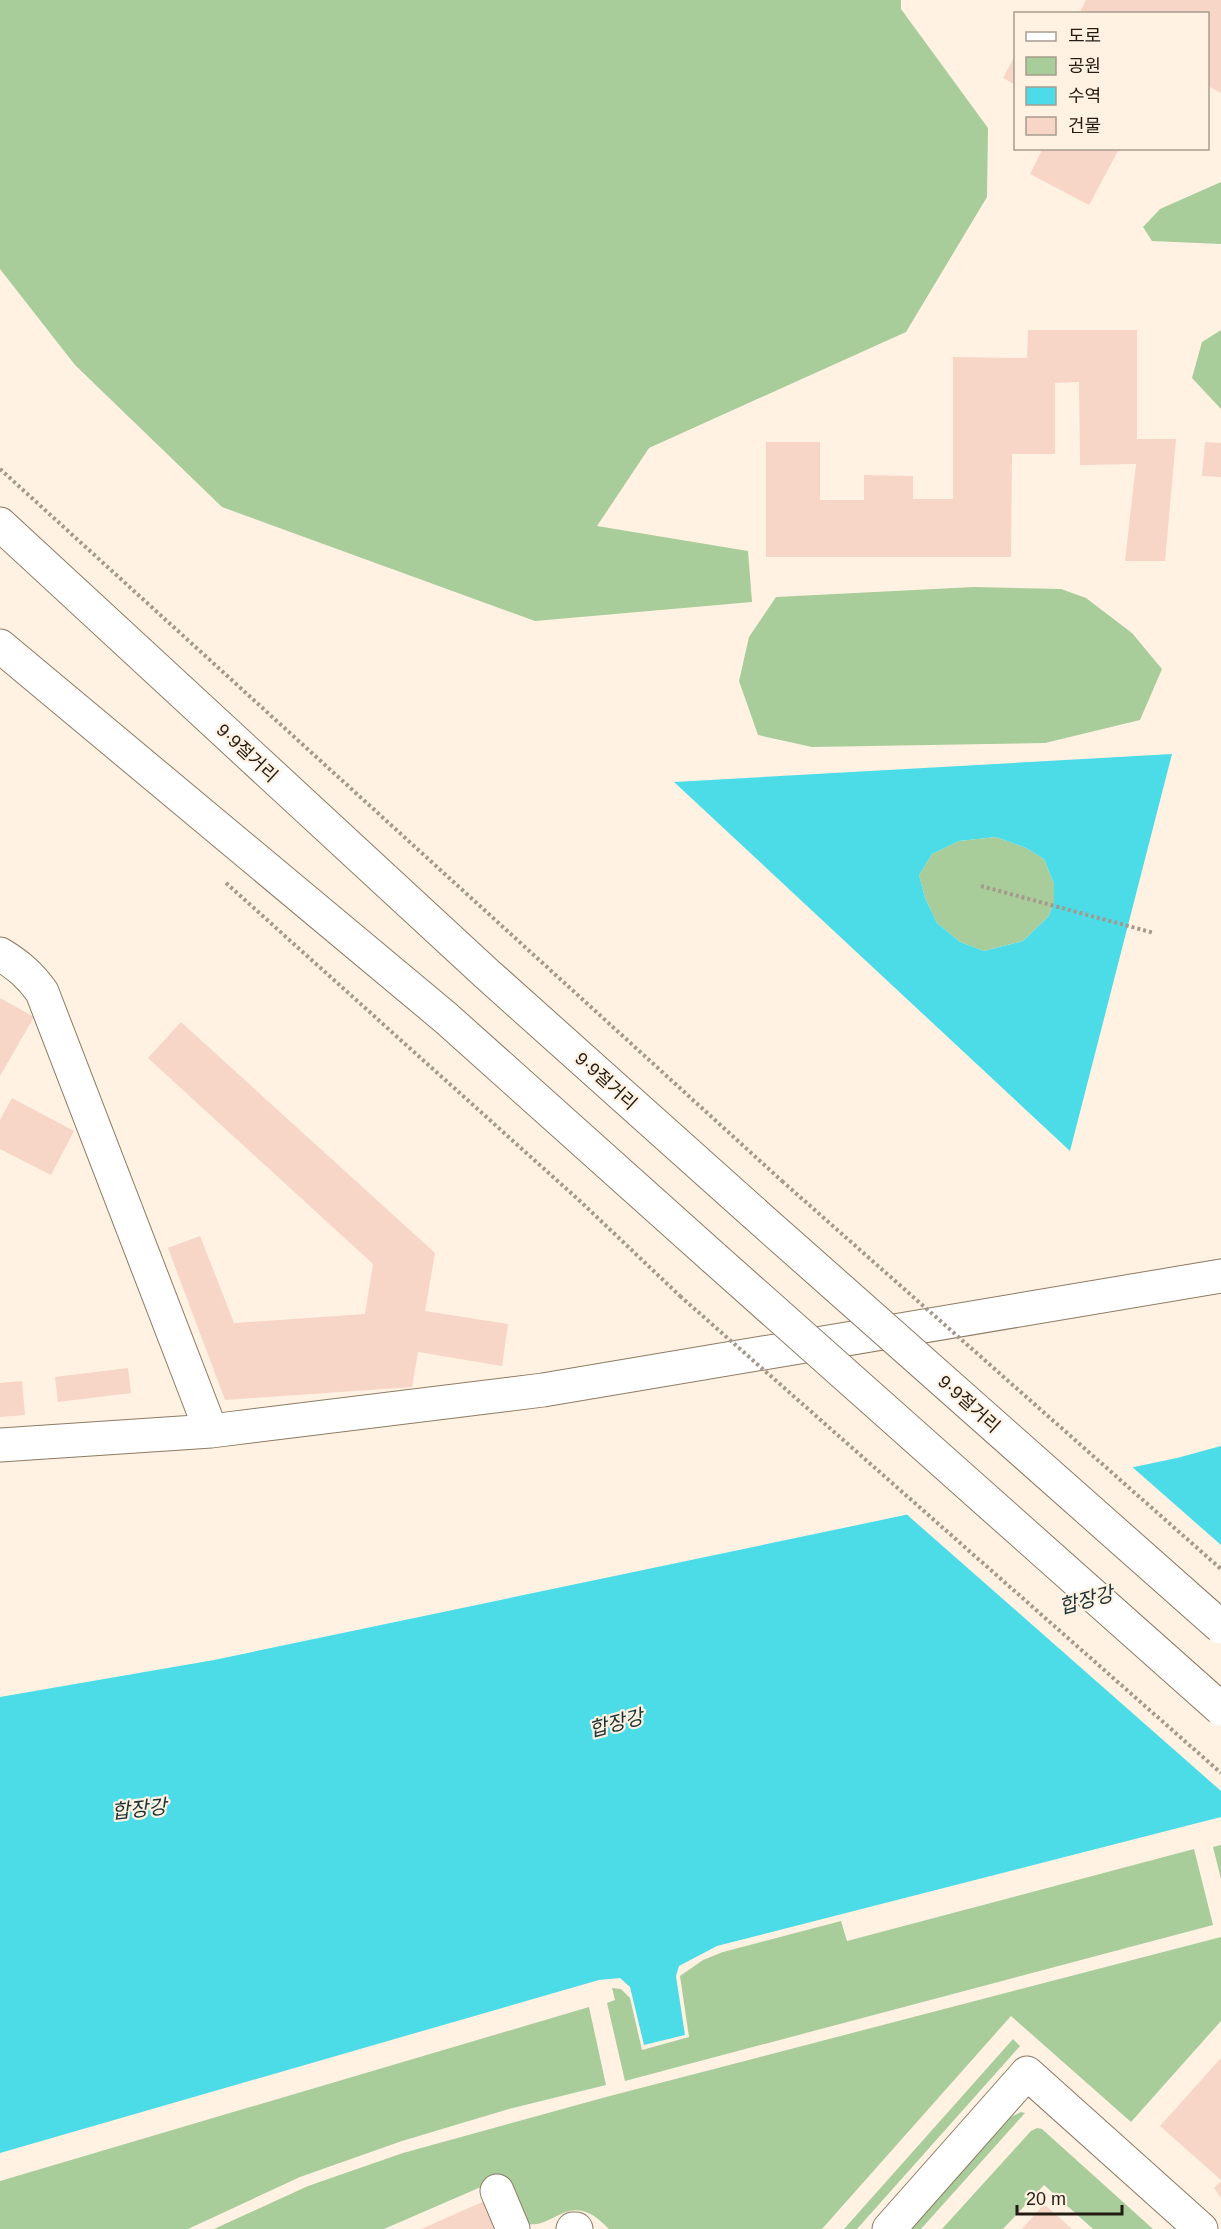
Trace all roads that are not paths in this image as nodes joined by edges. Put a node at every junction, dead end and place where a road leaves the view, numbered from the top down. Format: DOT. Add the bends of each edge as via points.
graph roads {
  1 [pos="0,524"];
  2 [pos="0,646"];
  3 [pos="0,954"];
  4 [pos="1221,1276"];
  5 [pos="211,1431"];
  6 [pos="0,1445"];
  7 [pos="1221,1627"];
  8 [pos="1221,1709"];
  9 [pos="497,2191"];
  10 [pos="513,2229"];
  11 [pos="889,2229"];
  12 [pos="1201,2229"];
  1 -- 7 [label="main road, 9·9절거리, bridge" via="487,974"];
  2 -- 8 [label="main road, bridge" via="446,1018"];
  3 -- 5 [label="main road" via="19,965 42,992"];
  4 -- 5 [label="main road" via="543,1390"];
  5 -- 6 [label="main road"];
  9 -- 10 [label="main road"];
  11 -- 12 [label="main road" via="1027,2073"];
}
